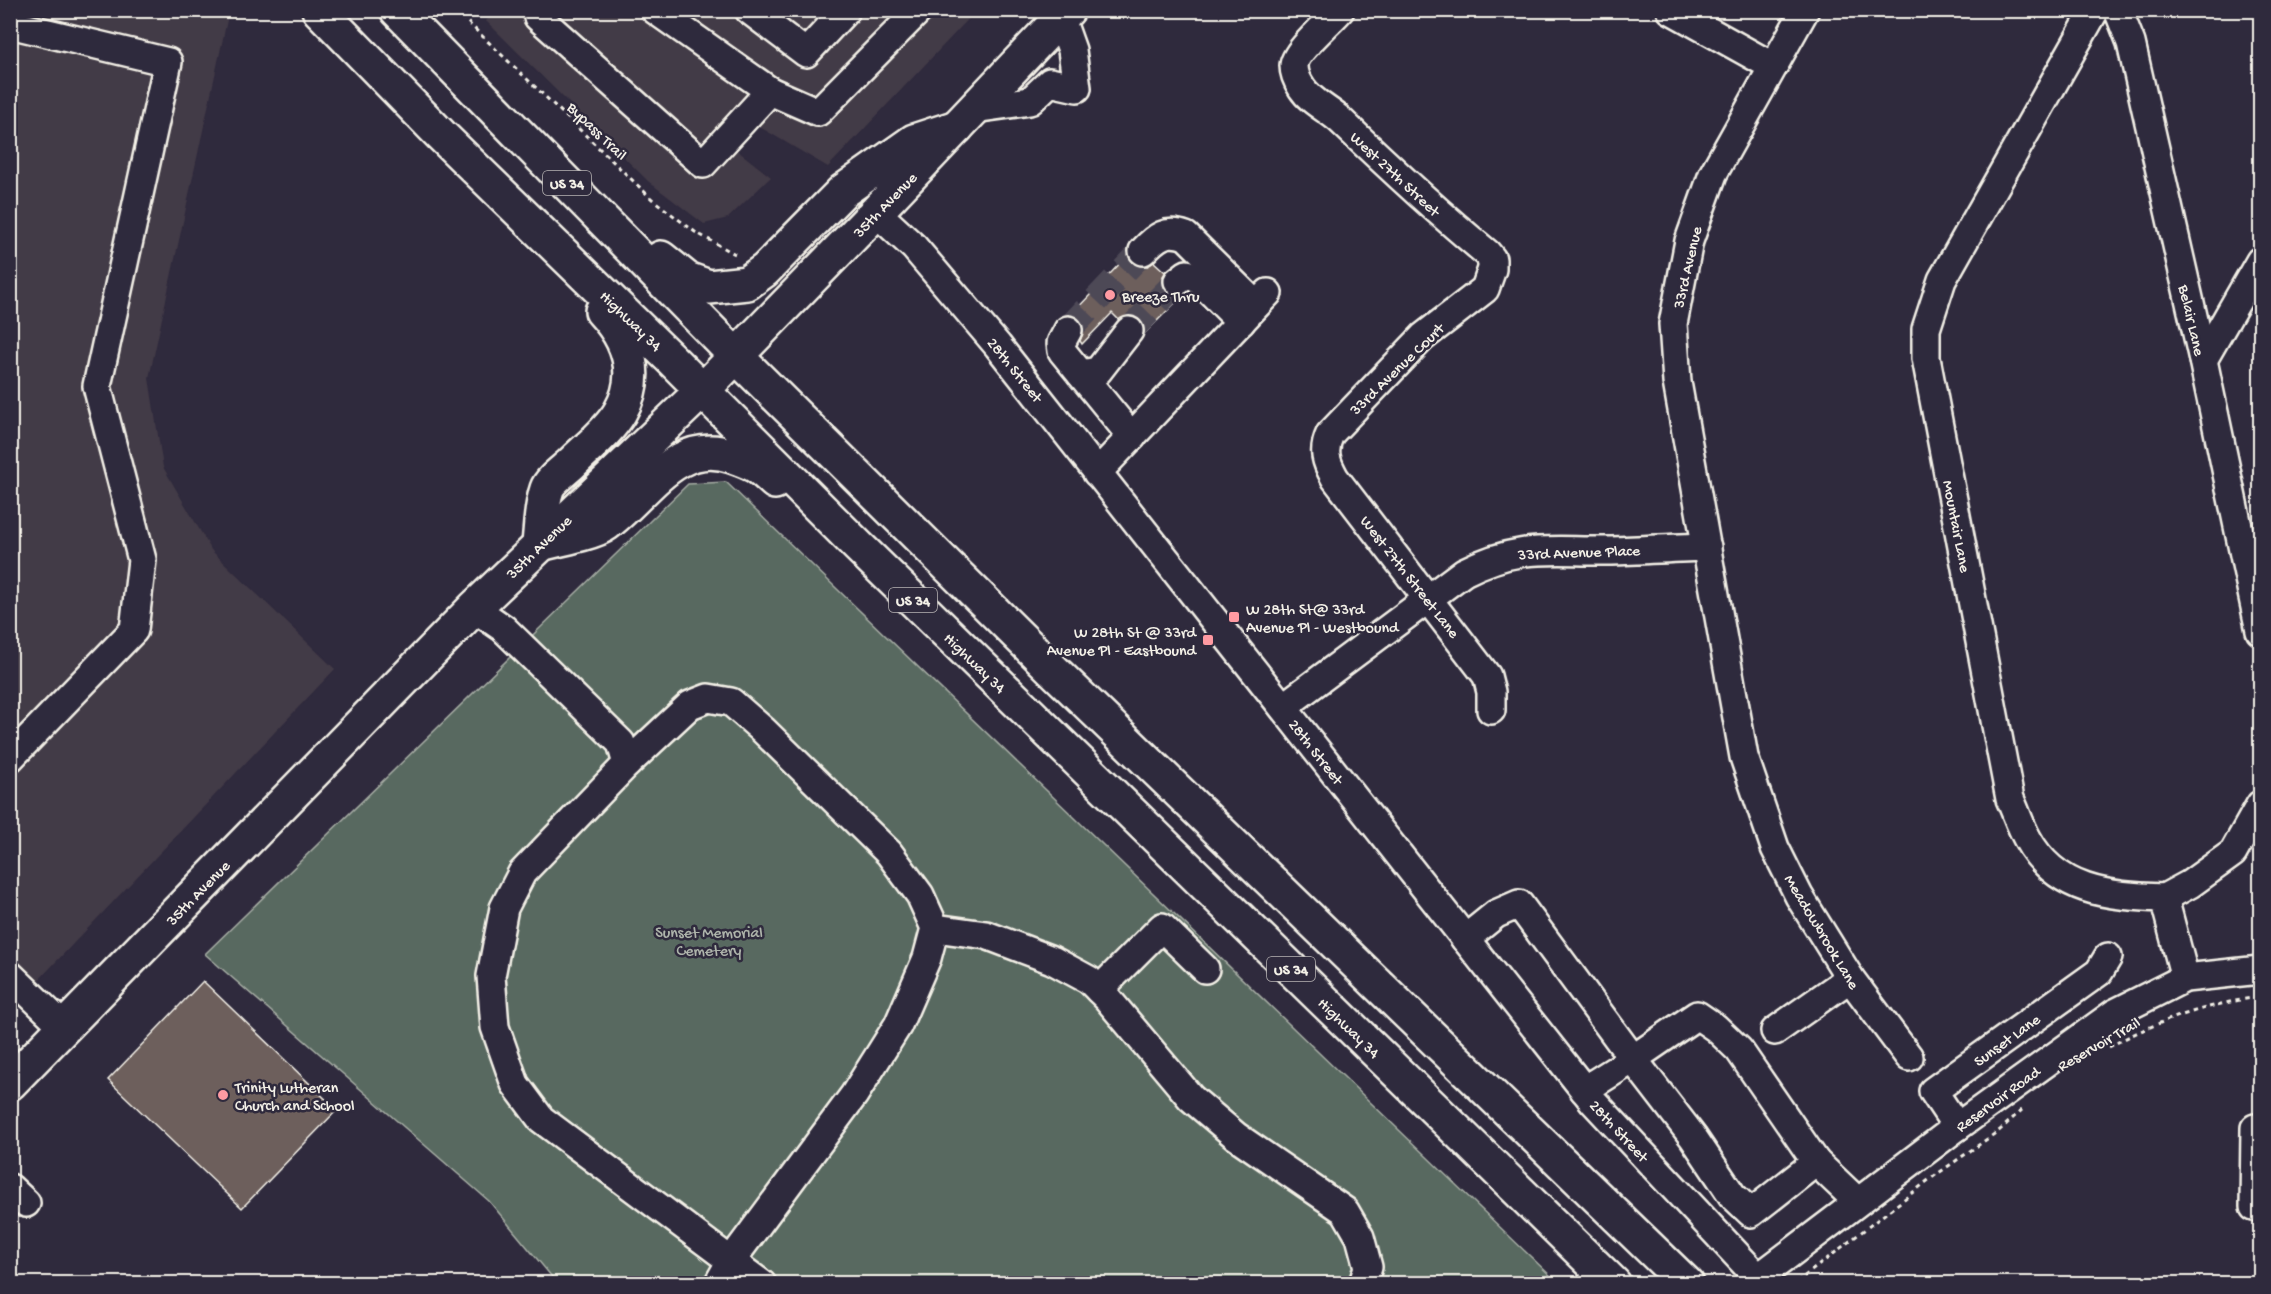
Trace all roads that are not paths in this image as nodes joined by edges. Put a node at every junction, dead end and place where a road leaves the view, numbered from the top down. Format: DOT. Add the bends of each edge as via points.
graph roads {
  1 [pos="319,10"];
  2 [pos="397,10"];
  3 [pos="415,10"];
  4 [pos="543,10"];
  5 [pos="655,10"];
  6 [pos="749,10"];
  7 [pos="846,10"];
  8 [pos="919,10"];
  9 [pos="1340,10"];
  10 [pos="1671,10"];
  11 [pos="1805,10"];
  12 [pos="2095,10"];
  13 [pos="2118,10"];
  14 [pos="1064,15"];
  15 [pos="10,24"];
  16 [pos="1772,66"];
  17 [pos="770,91"];
  18 [pos="966,118"];
  19 [pos="441,135"];
  20 [pos="876,212"];
  21 [pos="1143,251"];
  22 [pos="2260,261"];
  23 [pos="1492,269"];
  24 [pos="1178,281"];
  25 [pos="1255,307"];
  26 [pos="1068,330"];
  27 [pos="1130,331"];
  28 [pos="736,356"];
  29 [pos="2202,360"];
  30 [pos="1081,374"];
  31 [pos="703,390"];
  32 [pos="1132,437"];
  33 [pos="1325,445"];
  34 [pos="1098,473"];
  35 [pos="539,544"];
  36 [pos="858,546"];
  37 [pos="1707,547"];
  38 [pos="1428,598"];
  39 [pos="474,608"];
  40 [pos="2260,631"];
  41 [pos="1283,707"];
  42 [pos="1491,710"];
  43 [pos="10,758"];
  44 [pos="627,764"];
  45 [pos="2260,805"];
  46 [pos="2164,898"];
  47 [pos="935,928"];
  48 [pos="1465,939"];
  49 [pos="2108,957"];
  50 [pos="1205,969"];
  51 [pos="2260,970"];
  52 [pos="10,975"];
  53 [pos="1850,978"];
  54 [pos="2185,978"];
  55 [pos="1099,990"];
  56 [pos="65,1028"];
  57 [pos="1775,1031"];
  58 [pos="1909,1057"];
  59 [pos="1633,1059"];
  60 [pos="10,1083"];
  61 [pos="1584,1090"];
  62 [pos="1957,1126"];
  63 [pos="2254,1127"];
  64 [pos="1816,1162"];
  65 [pos="1857,1201"];
  66 [pos="2260,1207"];
  67 [pos="731,1261"];
  68 [pos="1761,1281"];
  69 [pos="717,1284"];
  70 [pos="762,1284"];
  71 [pos="1363,1284"];
  72 [pos="1614,1284"];
  73 [pos="1687,1284"];
  1 -- 19 [label="main road, Highway 34 / US 34"];
  2 -- 28 [label="main road, US 34"];
  3 -- 18 [label="main road" via="670,267 709,287 747,282 765,270 843,191 914,141"];
  4 -- 17 [label="street" via="538,17 703,164"];
  5 -- 17 [label="street"];
  6 -- 7 [label="street" via="806,53"];
  8 -- 17 [label="street" via="818,112"];
  9 -- 23 [label="street, West 27th Street" via="1294,65 1302,88 1432,208 1487,253"];
  10 -- 16 [label="street"];
  11 -- 16 [label="street, 33rd Avenue"];
  12 -- 46 [label="street, Mountair Lane" via="1942,280 1926,329 1926,357 2010,799 2027,838 2043,862 2074,885 2119,896"];
  13 -- 29 [label="street, Belair Lane" via="2130,43"];
  14 -- 18 [label="main road, 35th Avenue"];
  14 -- 18 [label="street" via="1077,88 1050,82 1030,101"];
  15 -- 43 [label="street" via="168,62 97,386 142,560 134,630"];
  16 -- 37 [label="street, 33rd Avenue" via="1713,174 1689,241 1673,324 1677,382"];
  18 -- 20 [label="main road, 35th Avenue"];
  19 -- 31 [label="main road, Highway 34 / US 34"];
  19 -- 35 [label="main road" via="457,158 611,321 629,354 629,392 619,413 547,488"];
  20 -- 28 [label="main road, 35th Avenue"];
  20 -- 34 [label="street, 28th Street" via="914,247"];
  21 -- 25 [label="street" via="1161,236 1173,232 1186,236"];
  22 -- 29 [label="street"];
  23 -- 33 [label="street, 33rd Avenue Court" via="1485,289 1423,337 1330,434"];
  24 -- 25 [label="street" via="1187,274 1196,277"];
  25 -- 32 [label="street"];
  26 -- 30 [label="street" via="1061,343 1062,351"];
  27 -- 30 [label="street" via="1098,371"];
  28 -- 31 [label="main road, 35th Avenue"];
  28 -- 73 [label="main road, US 34" via="1054,671"];
  29 -- 40 [label="street, Belair Lane"];
  30 -- 32 [label="street"];
  31 -- 35 [label="main road, 35th Avenue"];
  31 -- 36 [label="main road, Highway 34 / US 34"];
  32 -- 34 [label="street"];
  33 -- 38 [label="street, West 27th Street Lane" via="1335,478"];
  34 -- 41 [label="street, 28th Street"];
  35 -- 36 [label="main road" via="604,526 670,466 708,451 754,463 826,531"];
  35 -- 39 [label="main road, 35th Avenue"];
  36 -- 72 [label="main road, Highway 34 / US 34"];
  37 -- 38 [label="street, 33rd Avenue Place" via="1534,549 1509,553 1464,572"];
  37 -- 53 [label="street, Meadowbrook Lane" via="1744,757 1775,848 1798,896"];
  38 -- 41 [label="street, 33rd Avenue Place"];
  38 -- 42 [label="street, West 27th Street Lane" via="1487,676"];
  39 -- 44 [label="street" via="502,628 621,743"];
  39 -- 56 [label="main road, 35th Avenue"];
  41 -- 48 [label="street, 28th Street"];
  44 -- 47 [label="street" via="690,705 708,698 731,702 889,853 920,895"];
  44 -- 67 [label="street" via="522,873 504,908 490,976 495,1027 514,1084 541,1119"];
  45 -- 46 [label="street" via="2233,853"];
  46 -- 54 [label="street"];
  47 -- 55 [label="street" via="986,935 1041,956 1089,980"];
  47 -- 67 [label="street" via="927,958 898,1025 854,1095"];
  48 -- 59 [label="street" via="1496,914 1519,904"];
  48 -- 61 [label="street, 28th Street"];
  49 -- 62 [label="street, Sunset Lane" via="2099,972 1933,1091"];
  50 -- 55 [label="street" via="1162,927"];
  51 -- 54 [label="street, Reservoir Road"];
  52 -- 56 [label="street"];
  53 -- 57 [label="street"];
  53 -- 58 [label="street, Meadowbrook Lane"];
  54 -- 62 [label="street, Reservoir Road" via="2115,1014"];
  55 -- 71 [label="street" via="1191,1098 1236,1136 1345,1211 1360,1237 1368,1267"];
  56 -- 60 [label="main road, 35th Avenue"];
  59 -- 61 [label="street"];
  59 -- 64 [label="street" via="1697,1015 1739,1050"];
  59 -- 64 [label="street" via="1732,1195 1751,1213"];
  61 -- 68 [label="street, 28th Street"];
  62 -- 65 [label="street, Reservoir Road"];
  63 -- 66 [label="street" via="2254,1207"];
  64 -- 65 [label="street"];
  65 -- 68 [label="street, Reservoir Road"];
  67 -- 69 [label="street"];
  67 -- 70 [label="street"];
}
